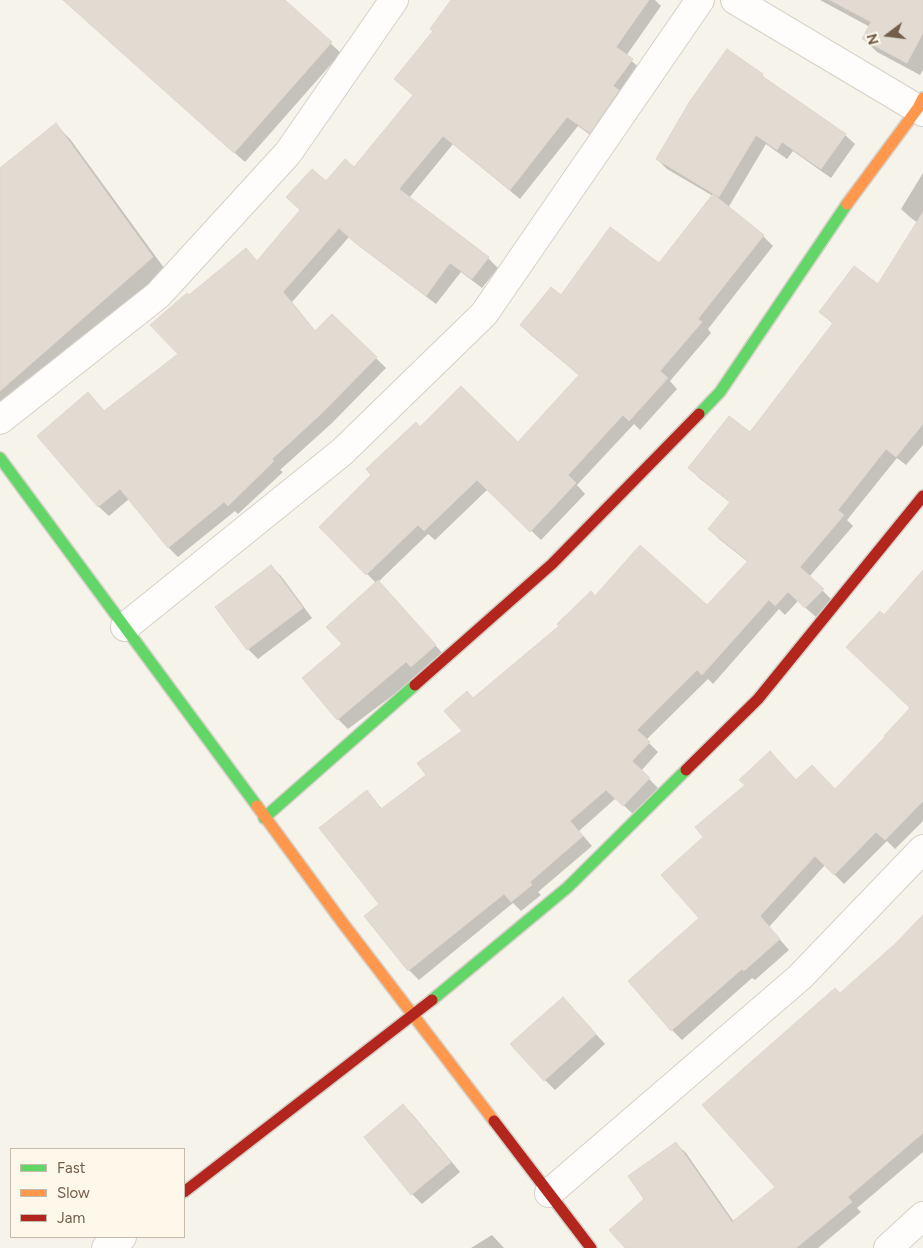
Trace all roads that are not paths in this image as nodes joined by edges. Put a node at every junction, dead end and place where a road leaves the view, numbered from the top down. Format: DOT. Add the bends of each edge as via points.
graph roads {
  1 [pos="394,0"];
  2 [pos="700,0"];
  3 [pos="735,0"];
  4 [pos="921,106"];
  5 [pos="0,420"];
  6 [pos="0,458"];
  7 [pos="923,496"];
  8 [pos="125,628"];
  9 [pos="264,818"];
  10 [pos="923,849"];
  11 [pos="413,1016"];
  12 [pos="185,1191"];
  13 [pos="549,1193"];
  14 [pos="923,1216"];
  15 [pos="121,1238"];
  16 [pos="106,1248"];
  17 [pos="591,1248"];
  18 [pos="888,1248"];
  1 -- 5 [label="street" via="288,152 158,296"];
  2 -- 8 [label="street" via="484,314 342,452"];
  3 -- 4 [label="street"];
  4 -- 9 [label="street" via="839,215 720,392 552,564"];
  6 -- 8 [label="street"];
  7 -- 11 [label="street" via="758,699 568,887"];
  8 -- 9 [label="street"];
  9 -- 11 [label="street"];
  10 -- 13 [label="street" via="800,976"];
  11 -- 12 [label="street"];
  11 -- 13 [label="street"];
  13 -- 17 [label="street"];
  14 -- 18 [label="street"];
  15 -- 16 [label="street"];
}
